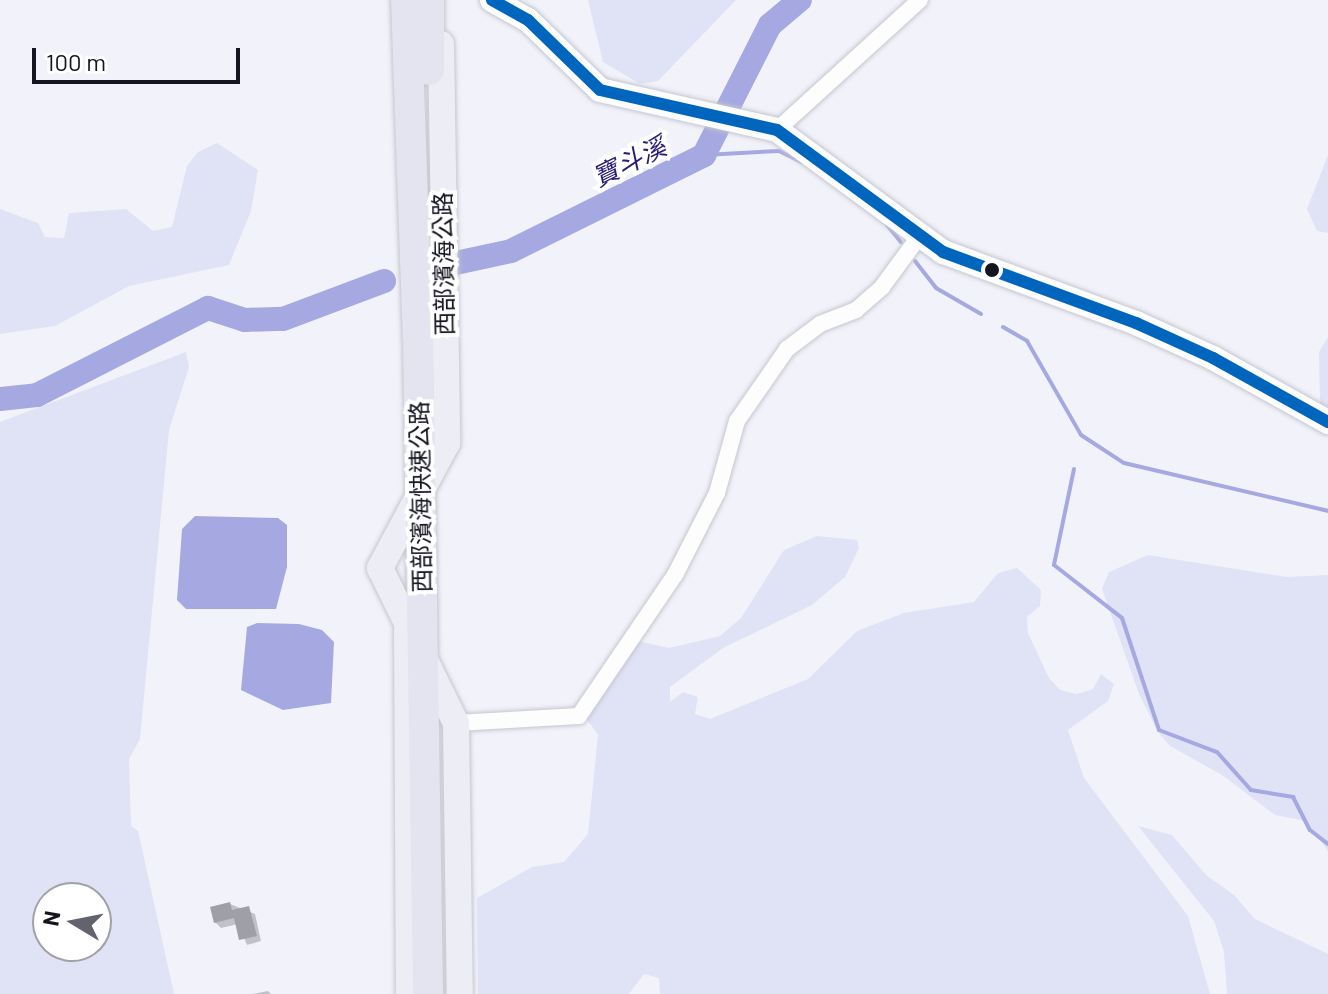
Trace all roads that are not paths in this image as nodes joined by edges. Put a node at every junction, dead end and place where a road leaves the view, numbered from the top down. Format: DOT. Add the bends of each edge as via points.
graph roads {
  1 [pos="393,0"];
  2 [pos="406,0"];
  3 [pos="429,0"];
  4 [pos="442,0"];
  5 [pos="492,0"];
  6 [pos="920,0"];
  7 [pos="420,97"];
  8 [pos="774,129"];
  9 [pos="918,238"];
  10 [pos="425,340"];
  11 [pos="1328,422"];
  12 [pos="456,723"];
  13 [pos="409,994"];
  14 [pos="428,994"];
  15 [pos="448,994"];
  16 [pos="460,994"];
  1 -- 13 [label="main road, 西部濱海公路" via="406,341"];
  2 -- 7 [label="highway, 西部濱海快速公路"];
  3 -- 7 [label="highway, 西部濱海快速公路"];
  4 -- 12 [label="main road, 西部濱海公路" via="447,443 380,568"];
  5 -- 8 [label="street" via="528,20 600,90"];
  6 -- 8 [label="street"];
  7 -- 10 [label="highway, 西部濱海快速公路"];
  8 -- 9 [label="street" via="835,167"];
  9 -- 11 [label="street" via="1136,323 1213,358"];
  9 -- 12 [label="street" via="882,287 856,310 820,324 787,349 737,421 717,493 675,575 579,716"];
  10 -- 14 [label="highway, 西部濱海快速公路"];
  10 -- 15 [label="highway, 西部濱海快速公路"];
  12 -- 16 [label="main road, 西部濱海公路"];
}
